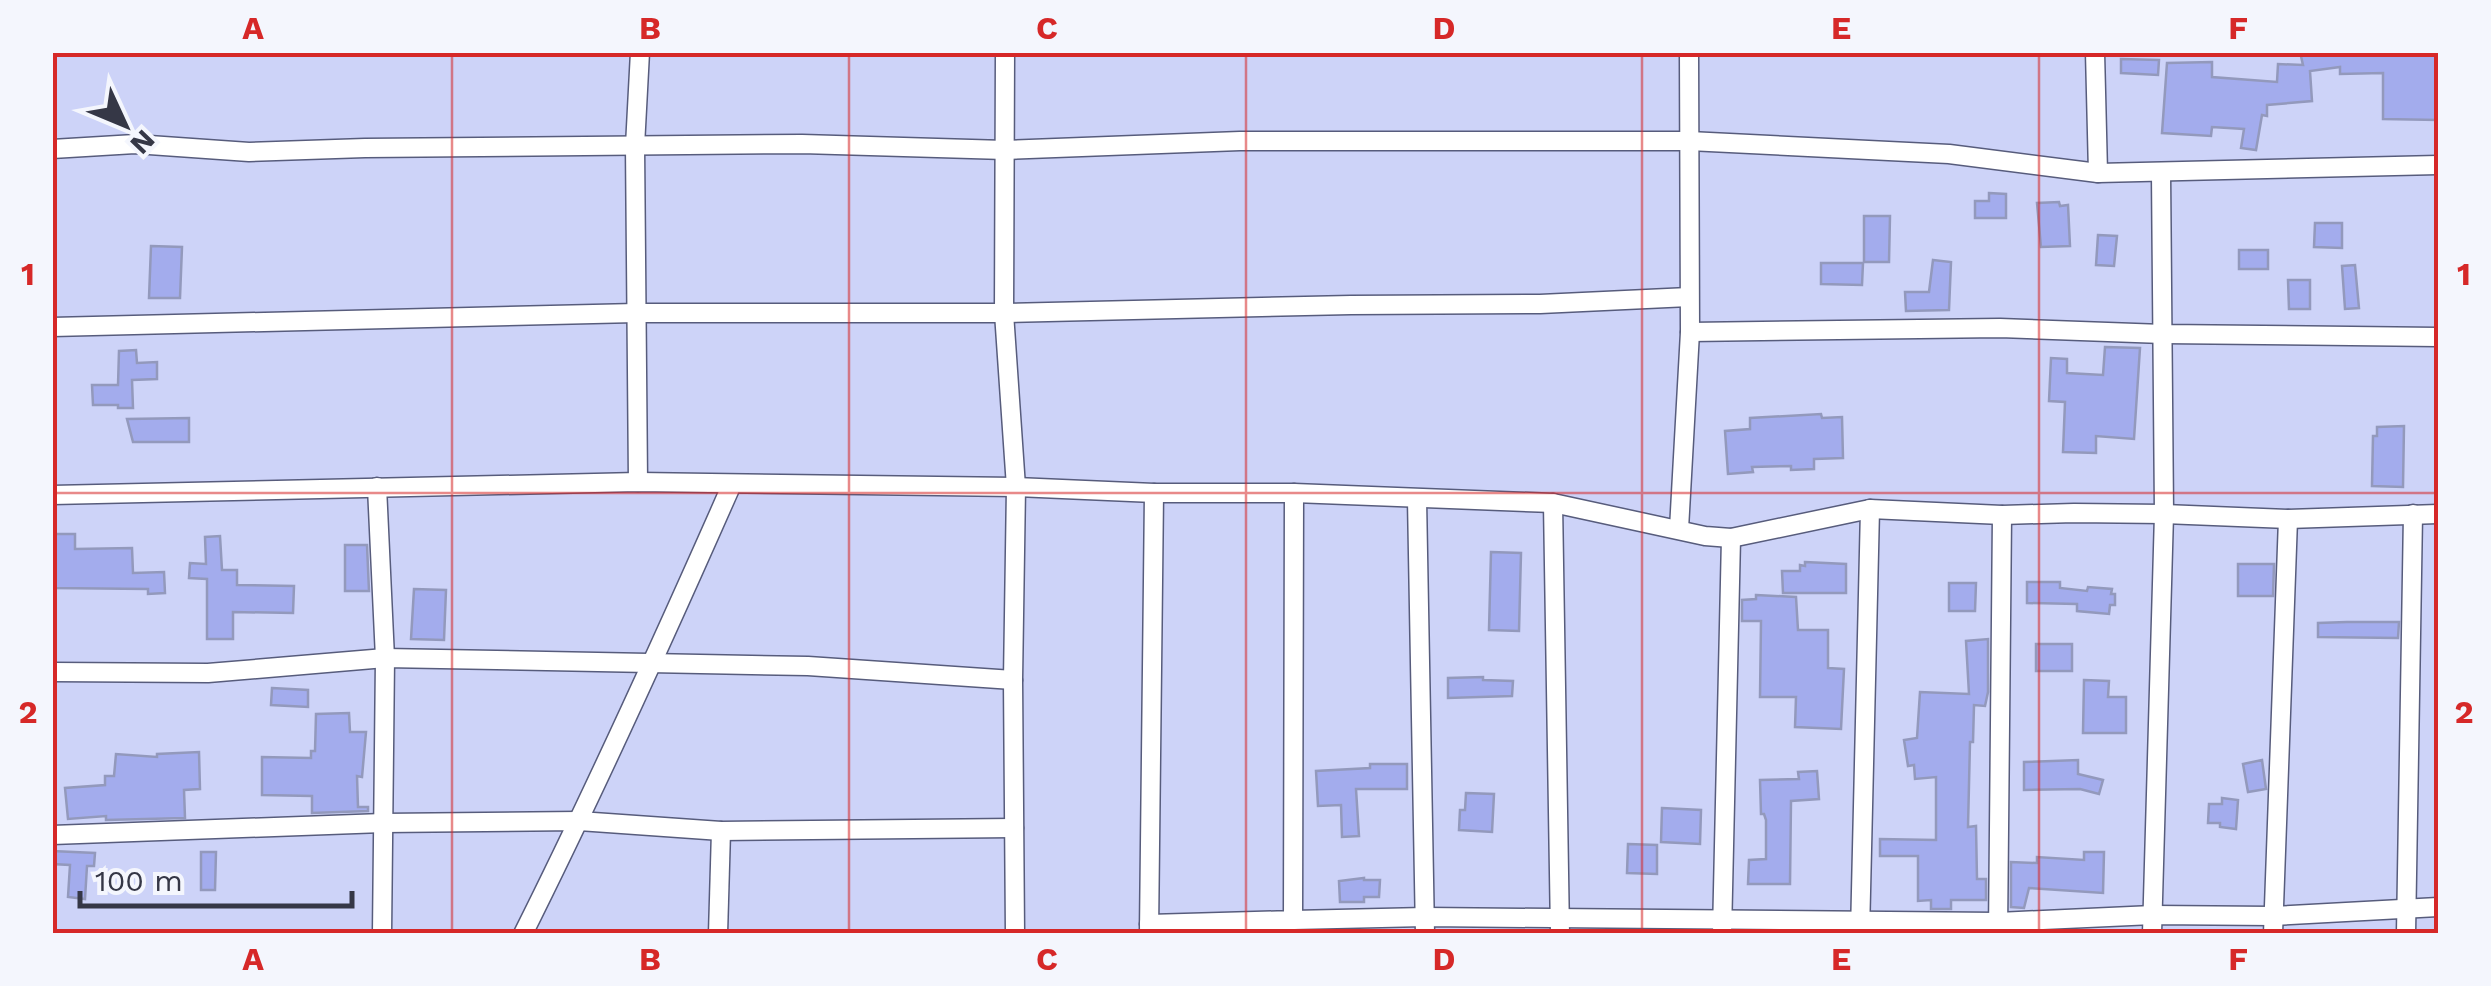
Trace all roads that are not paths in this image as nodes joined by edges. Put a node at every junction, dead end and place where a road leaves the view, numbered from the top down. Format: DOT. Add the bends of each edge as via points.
graph roads {
  1 [pos="640,52"];
  2 [pos="1004,52"];
  3 [pos="1689,52"];
  4 [pos="2094,52"];
  5 [pos="1689,141"];
  6 [pos="635,146"];
  7 [pos="52,149"];
  8 [pos="1005,150"];
  9 [pos="2438,166"];
  10 [pos="2098,174"];
  11 [pos="2161,174"];
  12 [pos="1690,297"];
  13 [pos="636,313"];
  14 [pos="1004,313"];
  15 [pos="52,327"];
  16 [pos="1690,332"];
  17 [pos="2163,334"];
  18 [pos="2438,336"];
  19 [pos="638,482"];
  20 [pos="732,484"];
  21 [pos="377,487"];
  22 [pos="1016,487"];
  23 [pos="1154,493"];
  24 [pos="1294,494"];
  25 [pos="52,495"];
  26 [pos="1417,500"];
  27 [pos="1553,503"];
  28 [pos="1870,509"];
  29 [pos="2164,514"];
  30 [pos="2413,514"];
  31 [pos="2438,514"];
  32 [pos="2002,515"];
  33 [pos="2288,519"];
  34 [pos="1680,529"];
  35 [pos="1731,538"];
  36 [pos="385,658"];
  37 [pos="653,663"];
  38 [pos="52,672"];
  39 [pos="1014,680"];
  40 [pos="579,821"];
  41 [pos="383,824"];
  42 [pos="1014,828"];
  43 [pos="720,830"];
  44 [pos="52,835"];
  45 [pos="2438,907"];
  46 [pos="2406,908"];
  47 [pos="2152,924"];
  48 [pos="1425,925"];
  49 [pos="2273,925"];
  50 [pos="1722,926"];
  51 [pos="1293,927"];
  52 [pos="1560,927"];
  53 [pos="1860,928"];
  54 [pos="1998,928"];
  55 [pos="1149,929"];
  56 [pos="382,934"];
  57 [pos="523,934"];
  58 [pos="718,934"];
  59 [pos="1015,934"];
  60 [pos="2406,934"];
  1 -- 6 [label="street"];
  2 -- 8 [label="street"];
  3 -- 5 [label="street"];
  4 -- 10 [label="street"];
  5 -- 8 [label="street" via="1240,141"];
  5 -- 10 [label="street" via="1948,154"];
  5 -- 12 [label="street"];
  6 -- 7 [label="street"];
  6 -- 8 [label="street"];
  6 -- 13 [label="street"];
  8 -- 14 [label="street"];
  9 -- 11 [label="street"];
  10 -- 11 [label="street"];
  11 -- 17 [label="street"];
  12 -- 14 [label="street"];
  12 -- 16 [label="street"];
  13 -- 14 [label="street"];
  13 -- 15 [label="street"];
  13 -- 19 [label="street"];
  14 -- 22 [label="street"];
  16 -- 17 [label="street" via="1982,328"];
  16 -- 34 [label="street"];
  17 -- 18 [label="street"];
  17 -- 29 [label="street"];
  19 -- 20 [label="street"];
  19 -- 21 [label="street"];
  20 -- 22 [label="street"];
  20 -- 37 [label="street"];
  21 -- 25 [label="street"];
  21 -- 36 [label="street"];
  22 -- 23 [label="street"];
  22 -- 39 [label="street"];
  23 -- 24 [label="street"];
  23 -- 55 [label="street"];
  24 -- 26 [label="street"];
  24 -- 51 [label="street"];
  26 -- 27 [label="street"];
  26 -- 48 [label="street"];
  27 -- 34 [label="street"];
  27 -- 52 [label="street"];
  28 -- 32 [label="street"];
  28 -- 35 [label="street"];
  28 -- 53 [label="street"];
  29 -- 32 [label="street"];
  29 -- 33 [label="street"];
  29 -- 47 [label="street"];
  30 -- 31 [label="street"];
  30 -- 33 [label="street"];
  30 -- 46 [label="street"];
  32 -- 54 [label="street"];
  33 -- 49 [label="street"];
  34 -- 35 [label="street"];
  35 -- 50 [label="street"];
  36 -- 37 [label="street"];
  36 -- 38 [label="street" via="208,673"];
  36 -- 41 [label="street"];
  37 -- 39 [label="street"];
  37 -- 40 [label="street"];
  39 -- 42 [label="street"];
  40 -- 41 [label="street"];
  40 -- 43 [label="street"];
  40 -- 57 [label="street"];
  41 -- 44 [label="street"];
  41 -- 56 [label="street"];
  42 -- 43 [label="street"];
  42 -- 59 [label="street"];
  43 -- 58 [label="street"];
  45 -- 46 [label="street"];
  46 -- 49 [label="street"];
  46 -- 60 [label="street"];
  47 -- 49 [label="street"];
  47 -- 54 [label="street"];
  48 -- 51 [label="street"];
  48 -- 52 [label="street"];
  50 -- 52 [label="street"];
  50 -- 53 [label="street"];
  51 -- 55 [label="street"];
  53 -- 54 [label="street"];
}
